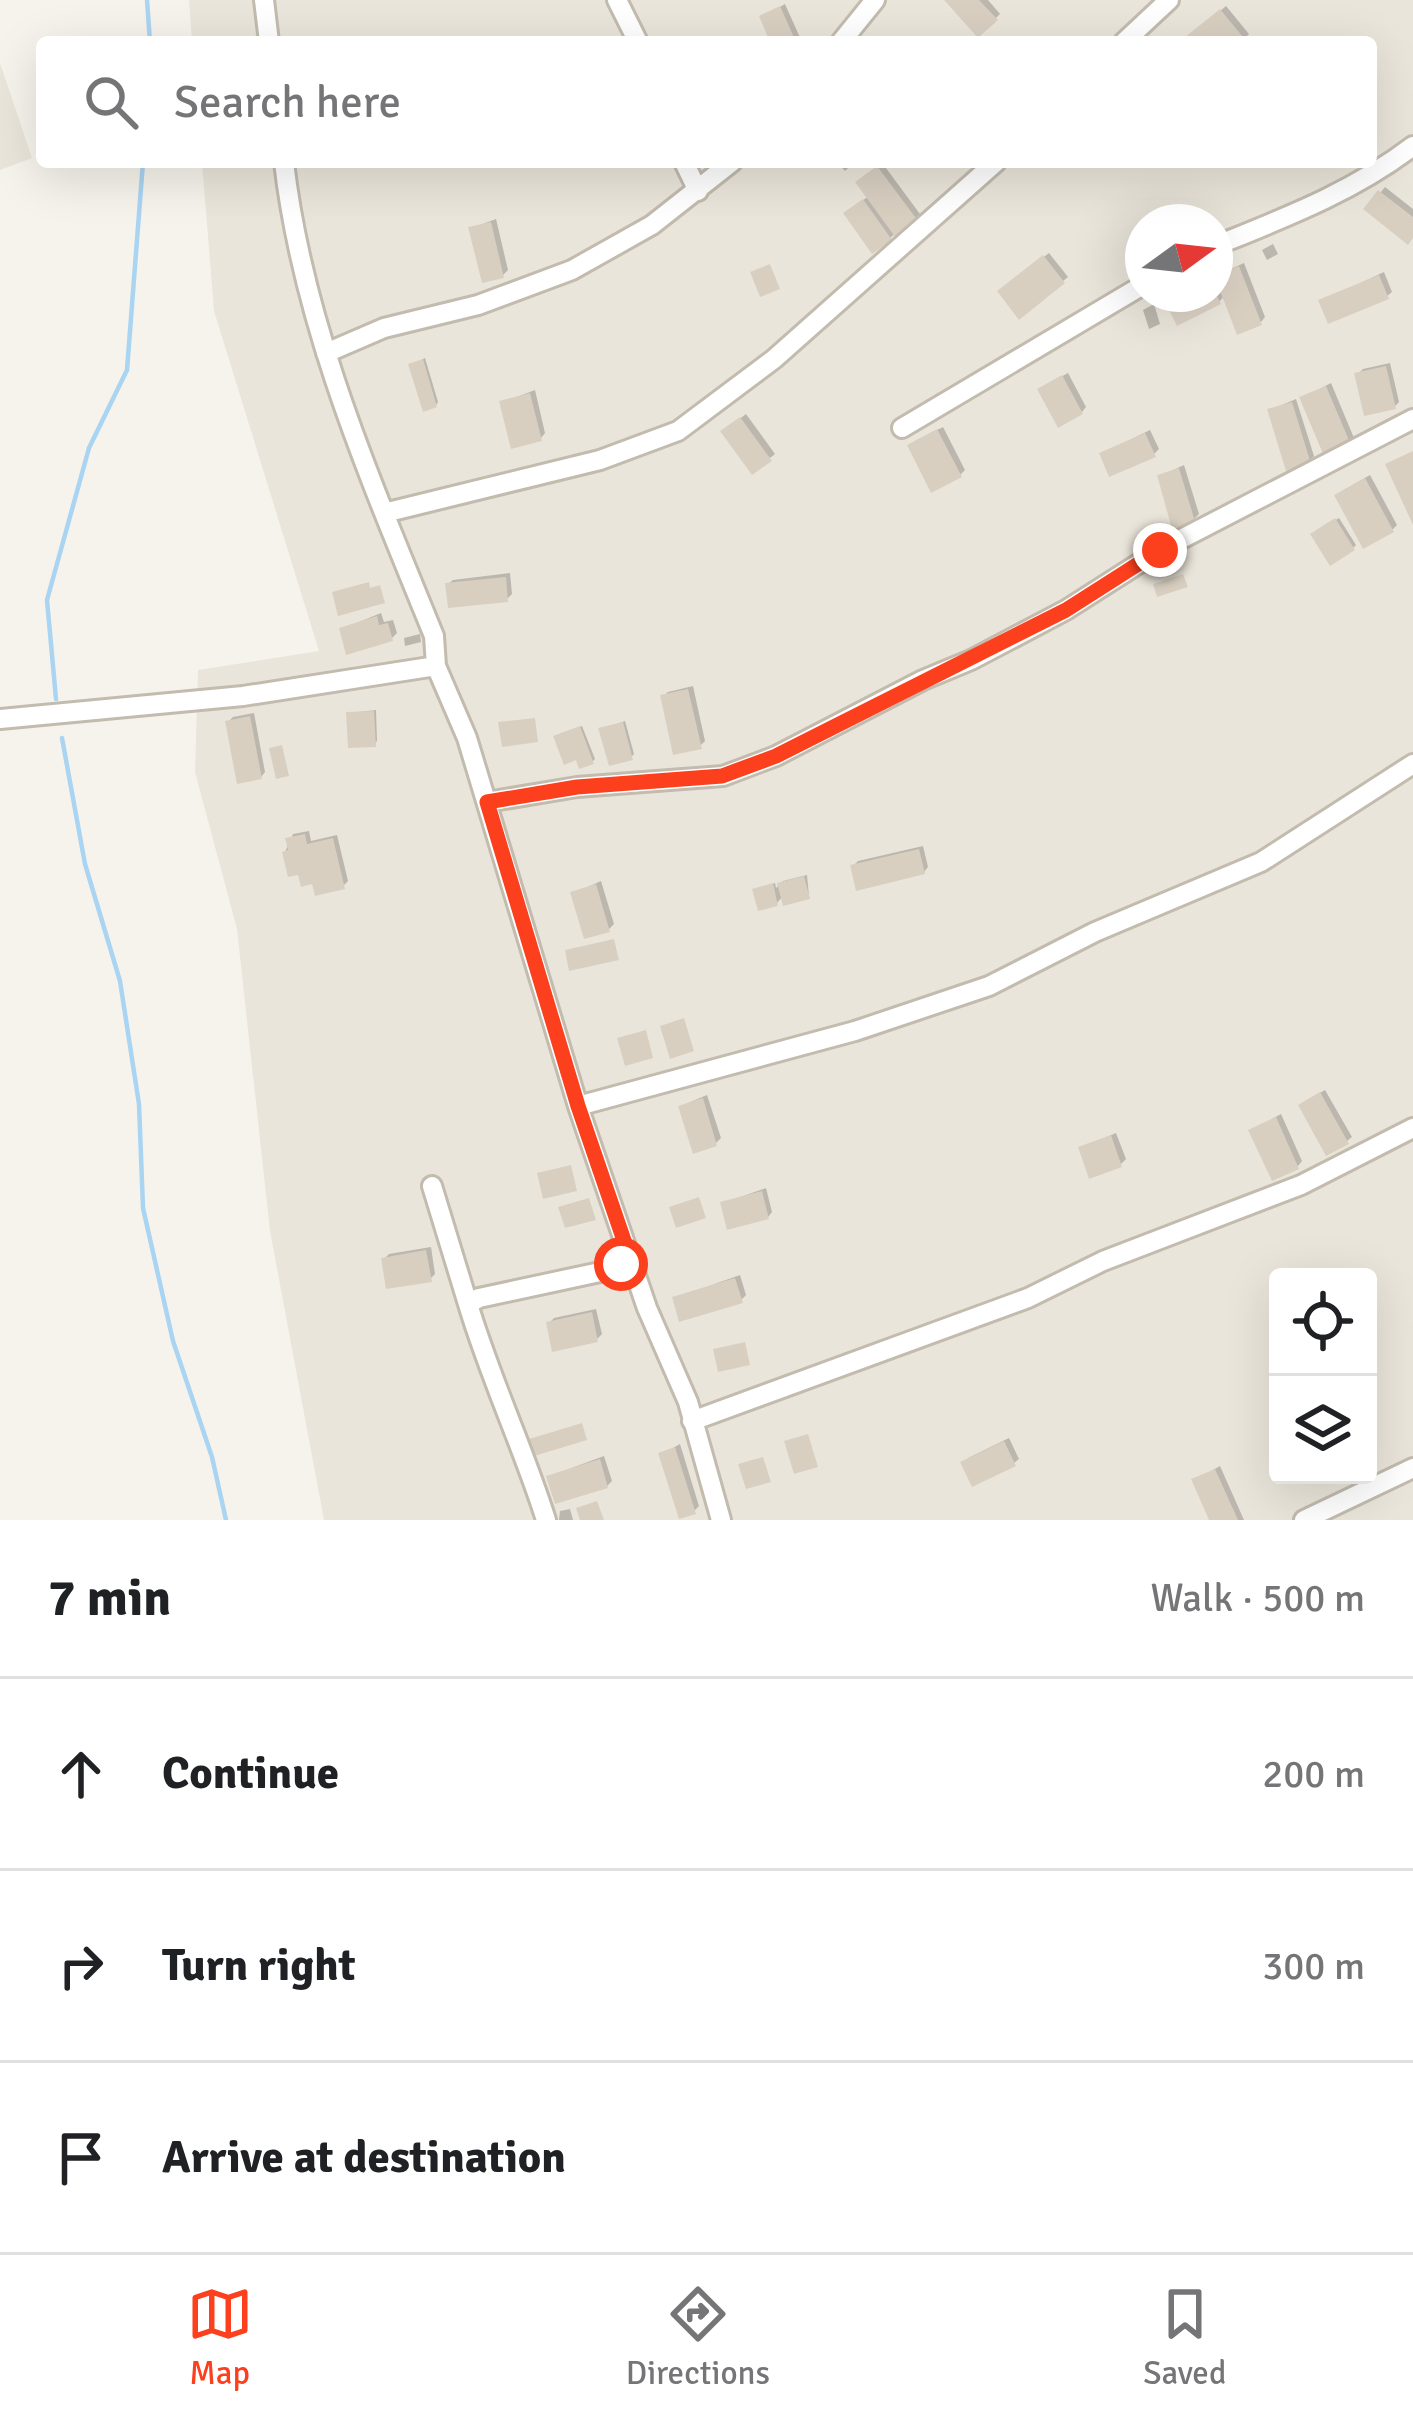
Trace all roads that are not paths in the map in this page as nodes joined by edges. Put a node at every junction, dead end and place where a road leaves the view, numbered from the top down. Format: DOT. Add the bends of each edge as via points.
graph roads {
  1 [pos="264,0"];
  2 [pos="617,0"];
  3 [pos="875,0"];
  4 [pos="1168,0"];
  5 [pos="268,36"];
  6 [pos="635,36"];
  7 [pos="846,36"];
  8 [pos="1130,36"];
  9 [pos="1413,146"];
  10 [pos="285,168"];
  11 [pos="687,168"];
  12 [pos="724,168"];
  13 [pos="989,168"];
  14 [pos="698,191"];
  15 [pos="1233,238"];
  16 [pos="1125,296"];
  17 [pos="326,353"];
  18 [pos="1413,419"];
  19 [pos="902,428"];
  20 [pos="384,513"];
  21 [pos="436,666"];
  22 [pos="0,719"];
  23 [pos="1413,764"];
  24 [pos="487,802"];
  25 [pos="578,1106"];
  26 [pos="1413,1128"];
  27 [pos="432,1186"];
  28 [pos="631,1261"];
  29 [pos="468,1304"];
  30 [pos="692,1421"];
  31 [pos="1413,1468"];
  32 [pos="546,1520"];
  33 [pos="721,1520"];
  34 [pos="1304,1520"];
  1 -- 5 [label="street"];
  2 -- 6 [label="street"];
  3 -- 7 [label="street"];
  4 -- 8 [label="street"];
  9 -- 15 [label="street" via="1322,201"];
  10 -- 17 [label="street"];
  11 -- 14 [label="street"];
  12 -- 14 [label="street"];
  13 -- 20 [label="street" via="774,359 678,430 600,460"];
  14 -- 17 [label="street" via="572,270"];
  16 -- 19 [label="street"];
  17 -- 20 [label="street"];
  18 -- 24 [label="street" via="1160,550 1066,610 776,756 722,776"];
  20 -- 21 [label="street" via="434,636"];
  21 -- 22 [label="street" via="243,696"];
  21 -- 24 [label="street"];
  23 -- 25 [label="street" via="1261,862 989,986"];
  24 -- 25 [label="street"];
  25 -- 28 [label="street"];
  26 -- 30 [label="street" via="1301,1185 1028,1298"];
  27 -- 29 [label="street"];
  28 -- 29 [label="street"];
  28 -- 30 [label="street"];
  29 -- 32 [label="street"];
  30 -- 33 [label="street"];
  31 -- 34 [label="street"];
}
